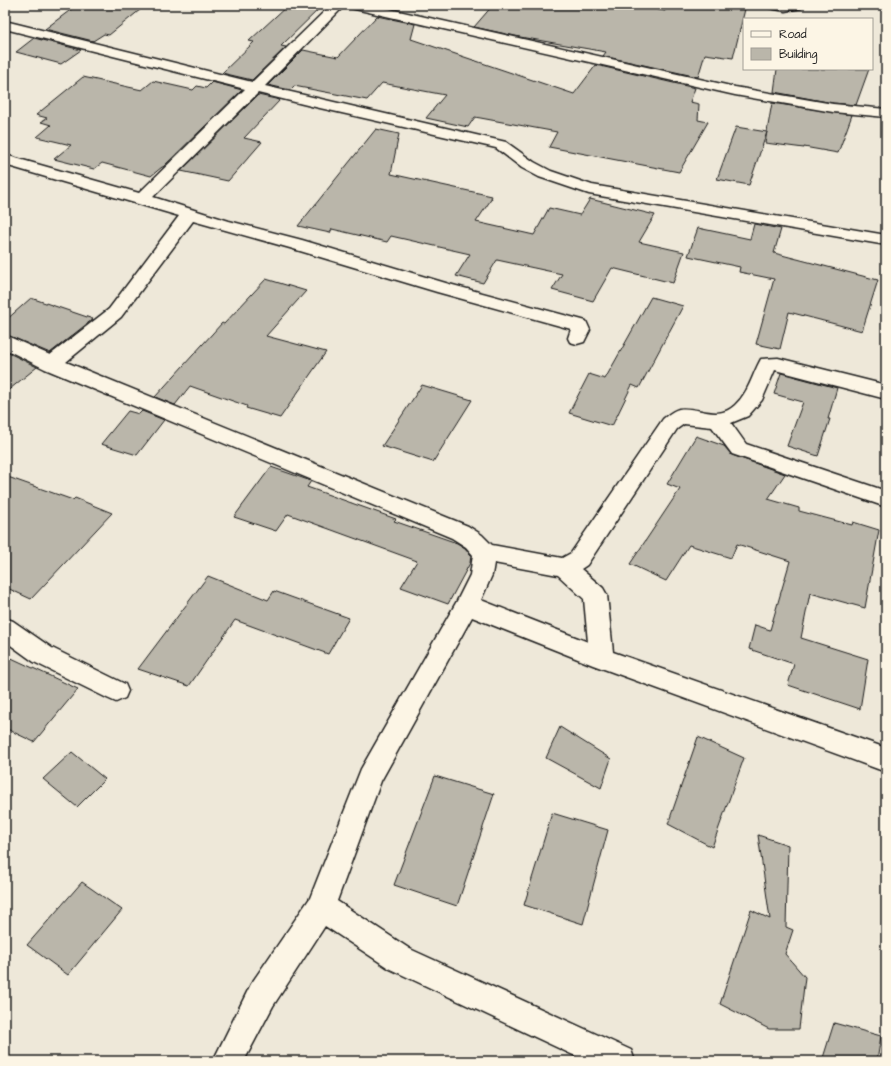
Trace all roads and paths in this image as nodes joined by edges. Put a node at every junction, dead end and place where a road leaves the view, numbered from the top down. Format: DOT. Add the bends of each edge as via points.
graph roads {
  1 [pos="338,5"];
  2 [pos="355,5"];
  3 [pos="775,5"];
  4 [pos="796,5"];
  5 [pos="5,25"];
  6 [pos="254,88"];
  7 [pos="886,113"];
  8 [pos="5,160"];
  9 [pos="142,199"];
  10 [pos="190,214"];
  11 [pos="886,240"];
  12 [pos="577,338"];
  13 [pos="5,341"];
  14 [pos="52,364"];
  15 [pos="886,392"];
  16 [pos="718,421"];
  17 [pos="886,499"];
  18 [pos="485,552"];
  19 [pos="564,567"];
  20 [pos="467,605"];
  21 [pos="5,628"];
  22 [pos="602,658"];
  23 [pos="116,691"];
  24 [pos="886,760"];
  25 [pos="320,906"];
  26 [pos="228,1061"];
  27 [pos="620,1061"];
  1 -- 6 [label="street"];
  2 -- 7 [label="street" via="735,91 833,108"];
  3 -- 4 [label="street"];
  5 -- 6 [label="street" via="122,52"];
  6 -- 9 [label="street"];
  6 -- 11 [label="street" via="501,145 545,174 589,189"];
  8 -- 9 [label="street"];
  9 -- 10 [label="street"];
  10 -- 12 [label="street" via="443,288 579,324 581,330"];
  10 -- 14 [label="street" via="115,314"];
  13 -- 14 [label="street"];
  14 -- 18 [label="street" via="460,532"];
  15 -- 16 [label="street" via="778,364 768,364 755,395 741,411"];
  16 -- 17 [label="street" via="739,449"];
  16 -- 19 [label="street" via="680,416 670,424 585,552 579,559"];
  18 -- 19 [label="street"];
  18 -- 20 [label="street" via="481,575"];
  19 -- 22 [label="street" via="595,595"];
  20 -- 22 [label="street"];
  20 -- 25 [label="street" via="370,777"];
  21 -- 23 [label="street" via="44,655"];
  22 -- 24 [label="street"];
  25 -- 26 [label="street" via="262,995"];
  25 -- 27 [label="street" via="400,959"];
}
